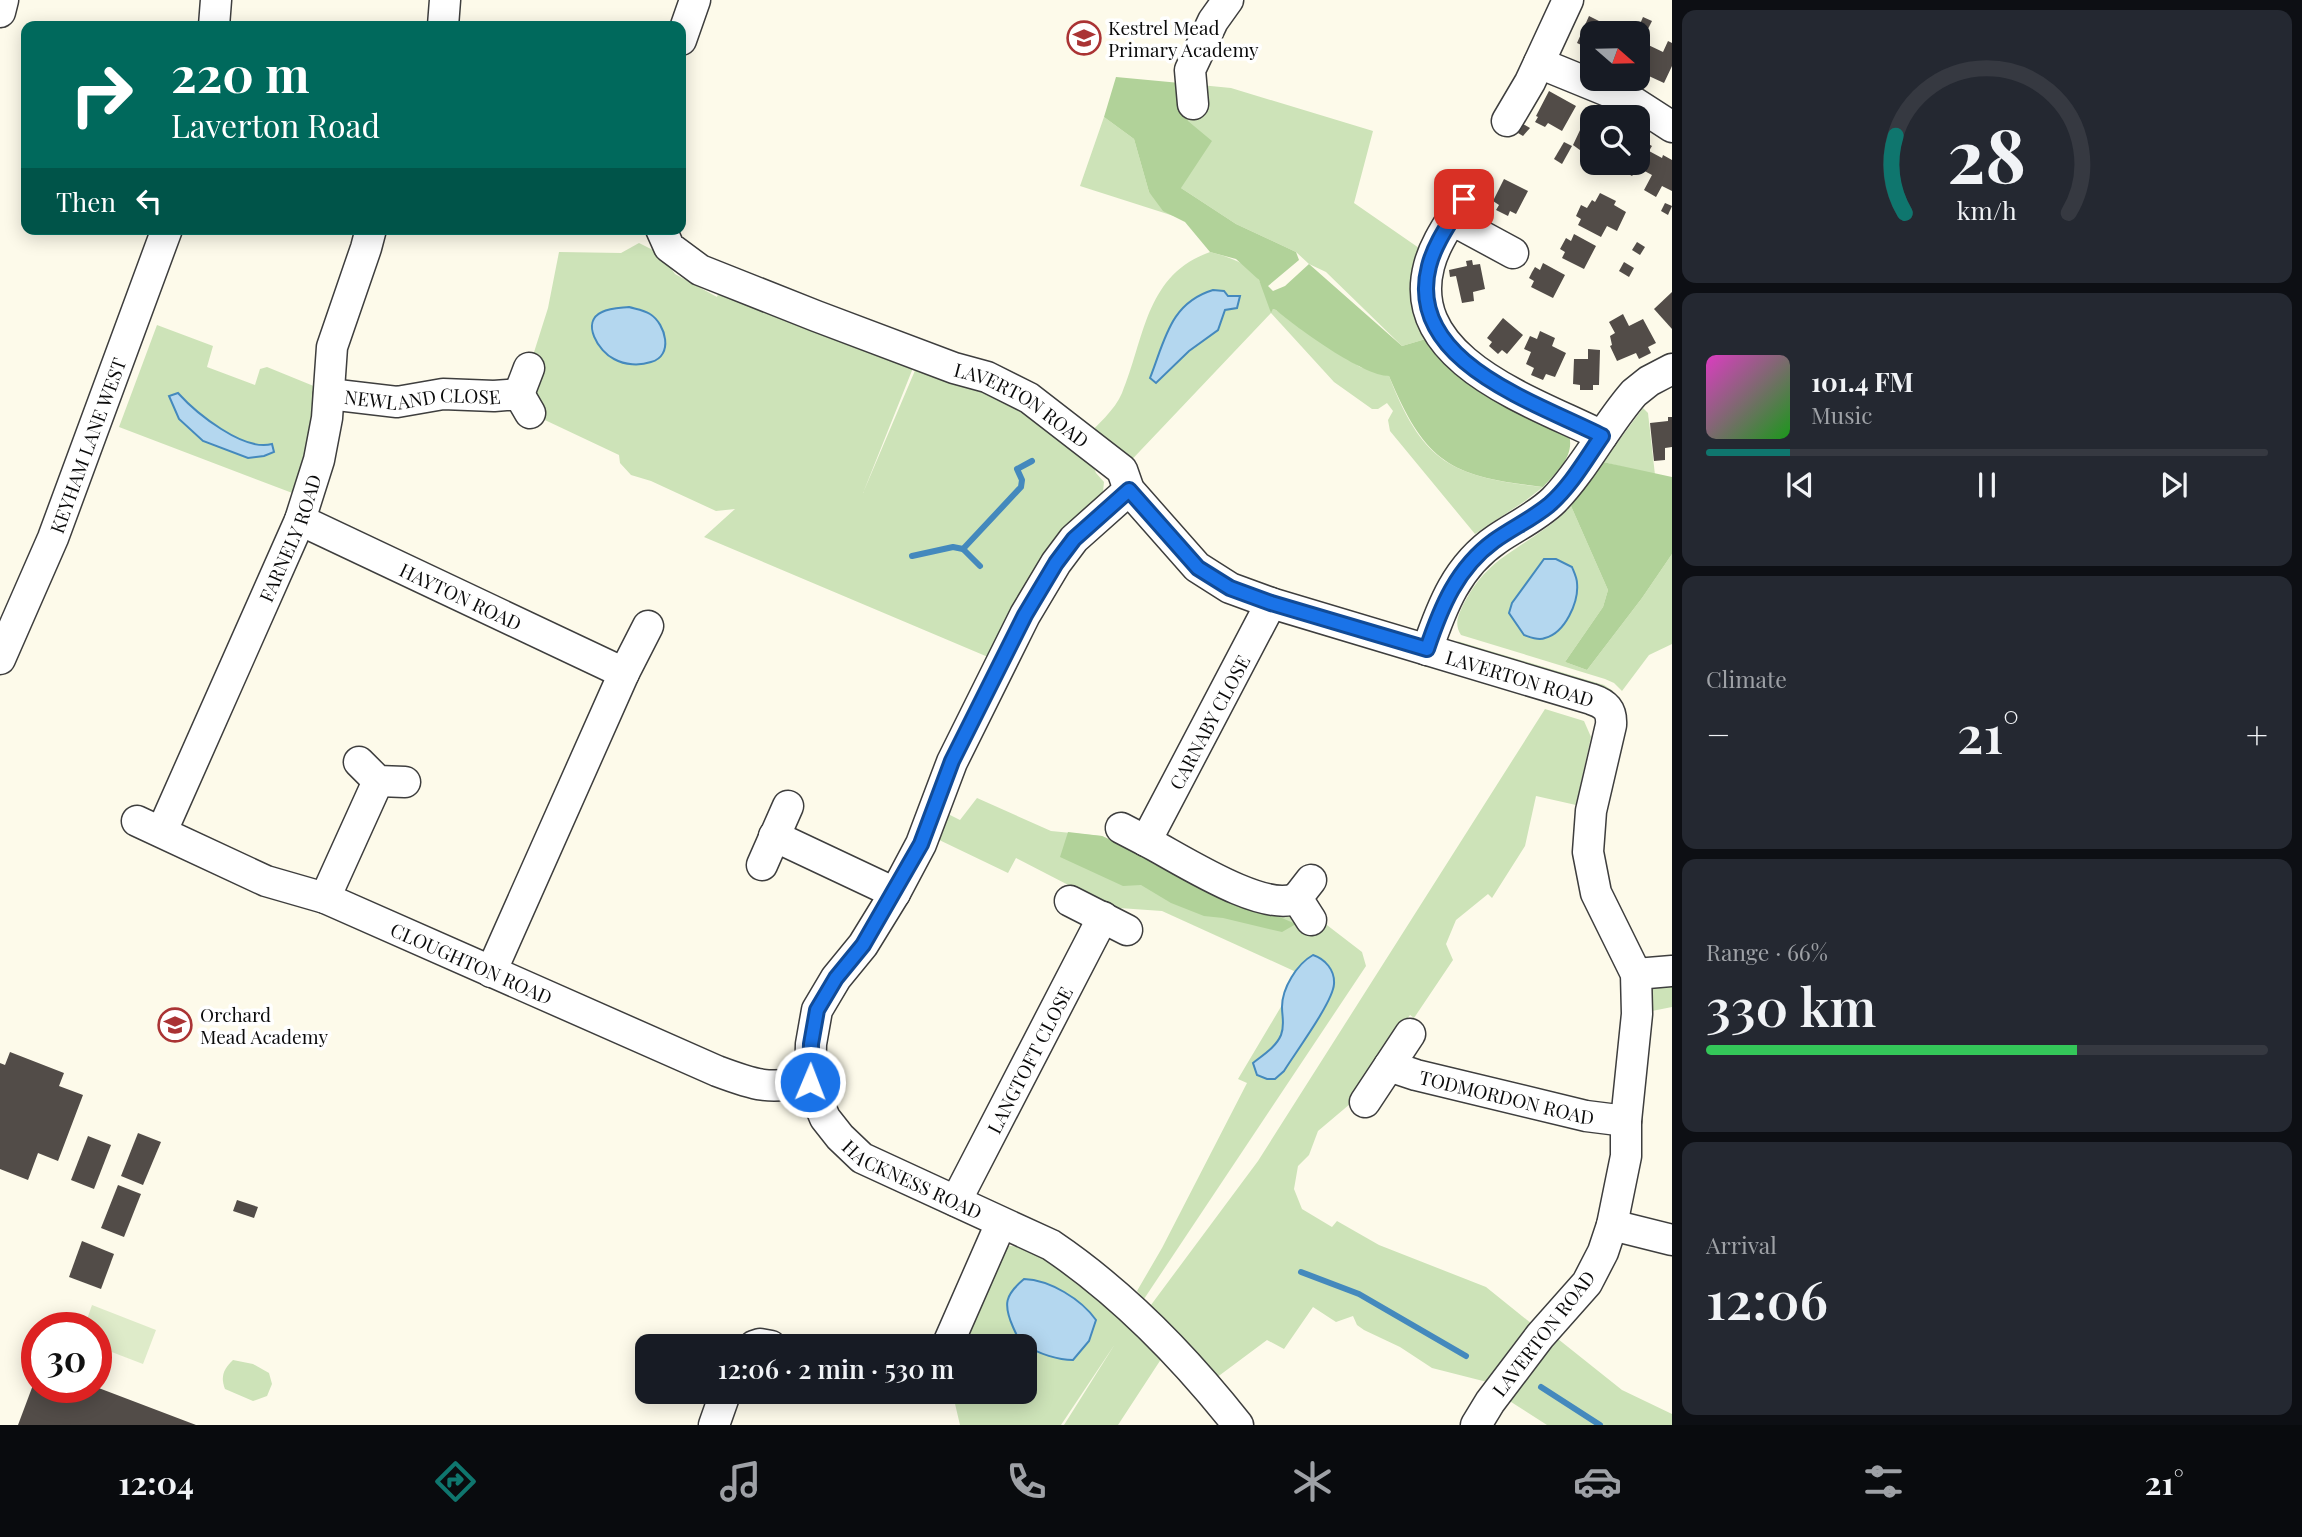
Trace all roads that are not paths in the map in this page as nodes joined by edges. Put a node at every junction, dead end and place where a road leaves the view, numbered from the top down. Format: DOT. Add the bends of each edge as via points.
graph roads {
  1 [pos="3,0"];
  2 [pos="216,0"];
  3 [pos="445,0"];
  4 [pos="695,0"];
  5 [pos="1228,0"];
  6 [pos="1569,0"];
  7 [pos="0,12"];
  8 [pos="214,21"];
  9 [pos="443,21"];
  10 [pos="686,26"];
  11 [pos="1539,63"];
  12 [pos="1193,104"];
  13 [pos="1507,121"];
  14 [pos="1672,127"];
  15 [pos="165,235"];
  16 [pos="369,235"];
  17 [pos="663,235"];
  18 [pos="1513,253"];
  19 [pos="1672,369"];
  20 [pos="526,392"];
  21 [pos="329,394"];
  22 [pos="1602,436"];
  23 [pos="1129,490"];
  24 [pos="300,520"];
  25 [pos="1271,603"];
  26 [pos="648,626"];
  27 [pos="1427,649"];
  28 [pos="0,659"];
  29 [pos="624,673"];
  30 [pos="381,775"];
  31 [pos="788,806"];
  32 [pos="150,826"];
  33 [pos="774,836"];
  34 [pos="762,865"];
  35 [pos="895,893"];
  36 [pos="325,898"];
  37 [pos="1306,900"];
  38 [pos="1070,901"];
  39 [pos="1672,971"];
  40 [pos="491,972"];
  41 [pos="1636,974"];
  42 [pos="1410,1034"];
  43 [pos="1389,1066"];
  44 [pos="810,1082"];
  45 [pos="1365,1102"];
  46 [pos="1626,1121"];
  47 [pos="956,1201"];
  48 [pos="1001,1223"];
  49 [pos="1612,1225"];
  50 [pos="1672,1240"];
  51 [pos="952,1334"];
  52 [pos="721,1404"];
  53 [pos="714,1425"];
  54 [pos="1238,1425"];
  55 [pos="1476,1425"];
  1 -- 7 [label="street"];
  2 -- 8 [label="street"];
  3 -- 9 [label="street"];
  4 -- 10 [label="street"];
  5 -- 12 [label="street" via="1190,70"];
  6 -- 11 [label="street"];
  11 -- 13 [label="street"];
  11 -- 14 [label="street" via="1632,101"];
  15 -- 28 [label="street, KEYHAM LANE WEST" via="53,538"];
  16 -- 21 [label="street, FARNELY ROAD" via="332,347"];
  17 -- 23 [label="street, LAVERTON ROAD" via="669,247 700,270 987,377 1029,398 1122,470"];
  18 -- 22 [label="street" via="1458,209 1432,255 1426,279 1429,307 1440,335 1462,361 1488,380"];
  19 -- 22 [label="street" via="1638,389"];
  20 -- 21 [label="street, NEWLAND CLOSE" via="443,394 397,402"];
  21 -- 24 [label="street, FARNELY ROAD" via="319,460"];
  22 -- 27 [label="street" via="1555,499 1467,564 1442,607"];
  23 -- 25 [label="street, LAVERTON ROAD" via="1198,568 1230,588"];
  23 -- 35 [label="street, HACKNESS ROAD" via="1074,539 1025,615 952,761 921,844"];
  24 -- 29 [label="street, HAYTON ROAD"];
  24 -- 32 [label="street, FARNELY ROAD"];
  25 -- 27 [label="street, LAVERTON ROAD"];
  25 -- 37 [label="street, CARNABY CLOSE" via="1134,835 1255,897"];
  26 -- 29 [label="street"];
  27 -- 41 [label="street, LAVERTON ROAD" via="1591,699 1611,713 1591,811 1588,852 1596,893"];
  29 -- 40 [label="street"];
  30 -- 36 [label="street"];
  31 -- 33 [label="street"];
  32 -- 36 [label="street, CLOUGHTON ROAD" via="266,881"];
  33 -- 34 [label="street"];
  33 -- 35 [label="street"];
  35 -- 44 [label="street, HACKNESS ROAD" via="817,1010"];
  36 -- 40 [label="street, CLOUGHTON ROAD"];
  38 -- 47 [label="street, LANGTOFT CLOSE" via="1115,924"];
  39 -- 41 [label="street"];
  40 -- 44 [label="street, CLOUGHTON ROAD" via="751,1084 777,1087"];
  41 -- 46 [label="street, LAVERTON ROAD" via="1637,1014"];
  42 -- 43 [label="street"];
  43 -- 45 [label="street"];
  43 -- 46 [label="street, TODMORDON ROAD" via="1586,1116"];
  44 -- 47 [label="street, HACKNESS ROAD" via="825,1118 862,1158"];
  46 -- 49 [label="street, LAVERTON ROAD" via="1626,1156"];
  47 -- 48 [label="street, HACKNESS ROAD"];
  48 -- 51 [label="street"];
  48 -- 54 [label="street, HACKNESS ROAD" via="1079,1263 1207,1385"];
  49 -- 50 [label="street"];
  49 -- 55 [label="street, LAVERTON ROAD" via="1587,1283"];
  52 -- 53 [label="street"];
}
